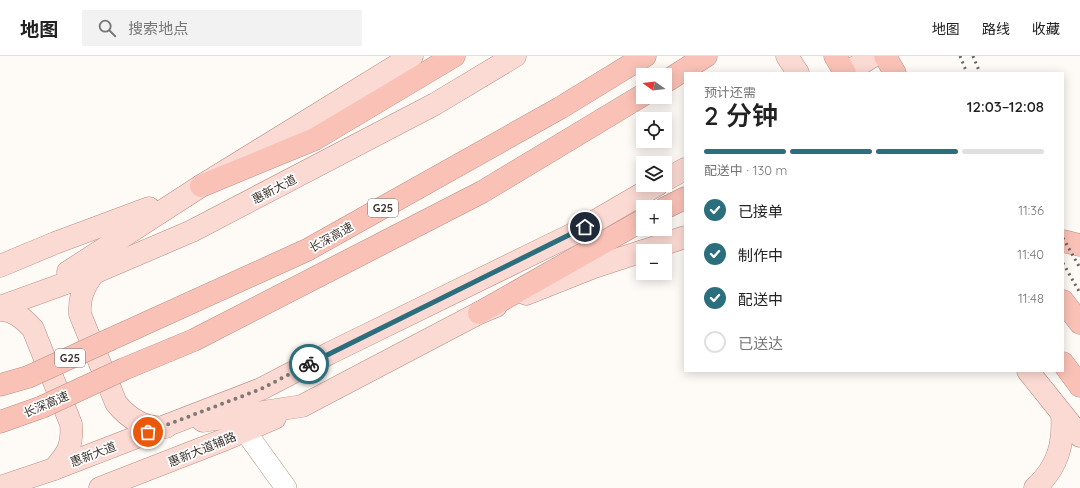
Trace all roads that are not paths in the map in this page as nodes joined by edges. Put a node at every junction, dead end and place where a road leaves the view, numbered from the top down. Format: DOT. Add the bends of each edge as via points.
graph roads {
  1 [pos="412,56"];
  2 [pos="454,56"];
  3 [pos="515,56"];
  4 [pos="645,56"];
  5 [pos="706,56"];
  6 [pos="787,56"];
  7 [pos="835,56"];
  8 [pos="873,56"];
  9 [pos="885,56"];
  10 [pos="797,72"];
  11 [pos="844,72"];
  12 [pos="847,72"];
  13 [pos="894,72"];
  14 [pos="672,78"];
  15 [pos="636,99"];
  16 [pos="684,170"];
  17 [pos="672,176"];
  18 [pos="202,186"];
  19 [pos="645,192"];
  20 [pos="684,198"];
  21 [pos="672,204"];
  22 [pos="636,224"];
  23 [pos="684,237"];
  24 [pos="1064,241"];
  25 [pos="664,244"];
  26 [pos="1080,245"];
  27 [pos="636,253"];
  28 [pos="0,266"];
  29 [pos="94,273"];
  30 [pos="34,295"];
  31 [pos="1064,302"];
  32 [pos="0,309"];
  33 [pos="479,313"];
  34 [pos="1080,322"];
  35 [pos="1064,364"];
  36 [pos="1029,372"];
  37 [pos="0,385"];
  38 [pos="1080,386"];
  39 [pos="302,406"];
  40 [pos="1062,414"];
  41 [pos="0,422"];
  42 [pos="162,427"];
  43 [pos="245,431"];
  44 [pos="1080,436"];
  45 [pos="54,469"];
  46 [pos="0,487"];
  47 [pos="100,488"];
  48 [pos="286,488"];
  49 [pos="1035,488"];
  1 -- 18 [label="main road"];
  2 -- 18 [label="highway" via="315,139"];
  3 -- 29 [label="main road, 惠新大道" via="354,148 192,231"];
  4 -- 37 [label="highway, 长深高速 / G25, bridge" via="560,108 307,250 28,377"];
  5 -- 14 [label="highway"];
  6 -- 10 [label="main road"];
  7 -- 11 [label="highway"];
  8 -- 12 [label="main road"];
  9 -- 13 [label="highway"];
  15 -- 41 [label="highway, 长深高速 / G25, bridge" via="482,192 194,340 42,407"];
  16 -- 17 [label="main road"];
  18 -- 28 [label="main road" via="132,216 55,243"];
  18 -- 30 [label="main road"];
  19 -- 42 [label="main road, 惠新大道" via="573,234 261,389"];
  20 -- 21 [label="highway"];
  22 -- 33 [label="highway"];
  23 -- 25 [label="main road, 惠新大道辅路"];
  24 -- 26 [label="highway"];
  27 -- 33 [label="main road, 惠新大道辅路" via="594,267"];
  29 -- 30 [label="main road, 惠新大道"];
  29 -- 42 [label="main road" via="81,293 80,314 116,403 134,420"];
  30 -- 32 [label="main road, 惠新大道"];
  31 -- 34 [label="highway"];
  32 -- 45 [label="main road" via="15,314 33,329 71,424 72,437 69,449"];
  33 -- 39 [label="main road, 惠新大道辅路"];
  35 -- 38 [label="highway"];
  36 -- 40 [label="main road"];
  39 -- 42 [label="main road"];
  39 -- 43 [label="main road, 惠新大道辅路"];
  40 -- 44 [label="main road"];
  40 -- 49 [label="main road" via="1063,434 1059,451 1050,471"];
  42 -- 45 [label="main road, 惠新大道"];
  43 -- 47 [label="main road, 惠新大道辅路"];
  43 -- 48 [label="lane"];
  45 -- 46 [label="main road, 惠新大道"];
}
